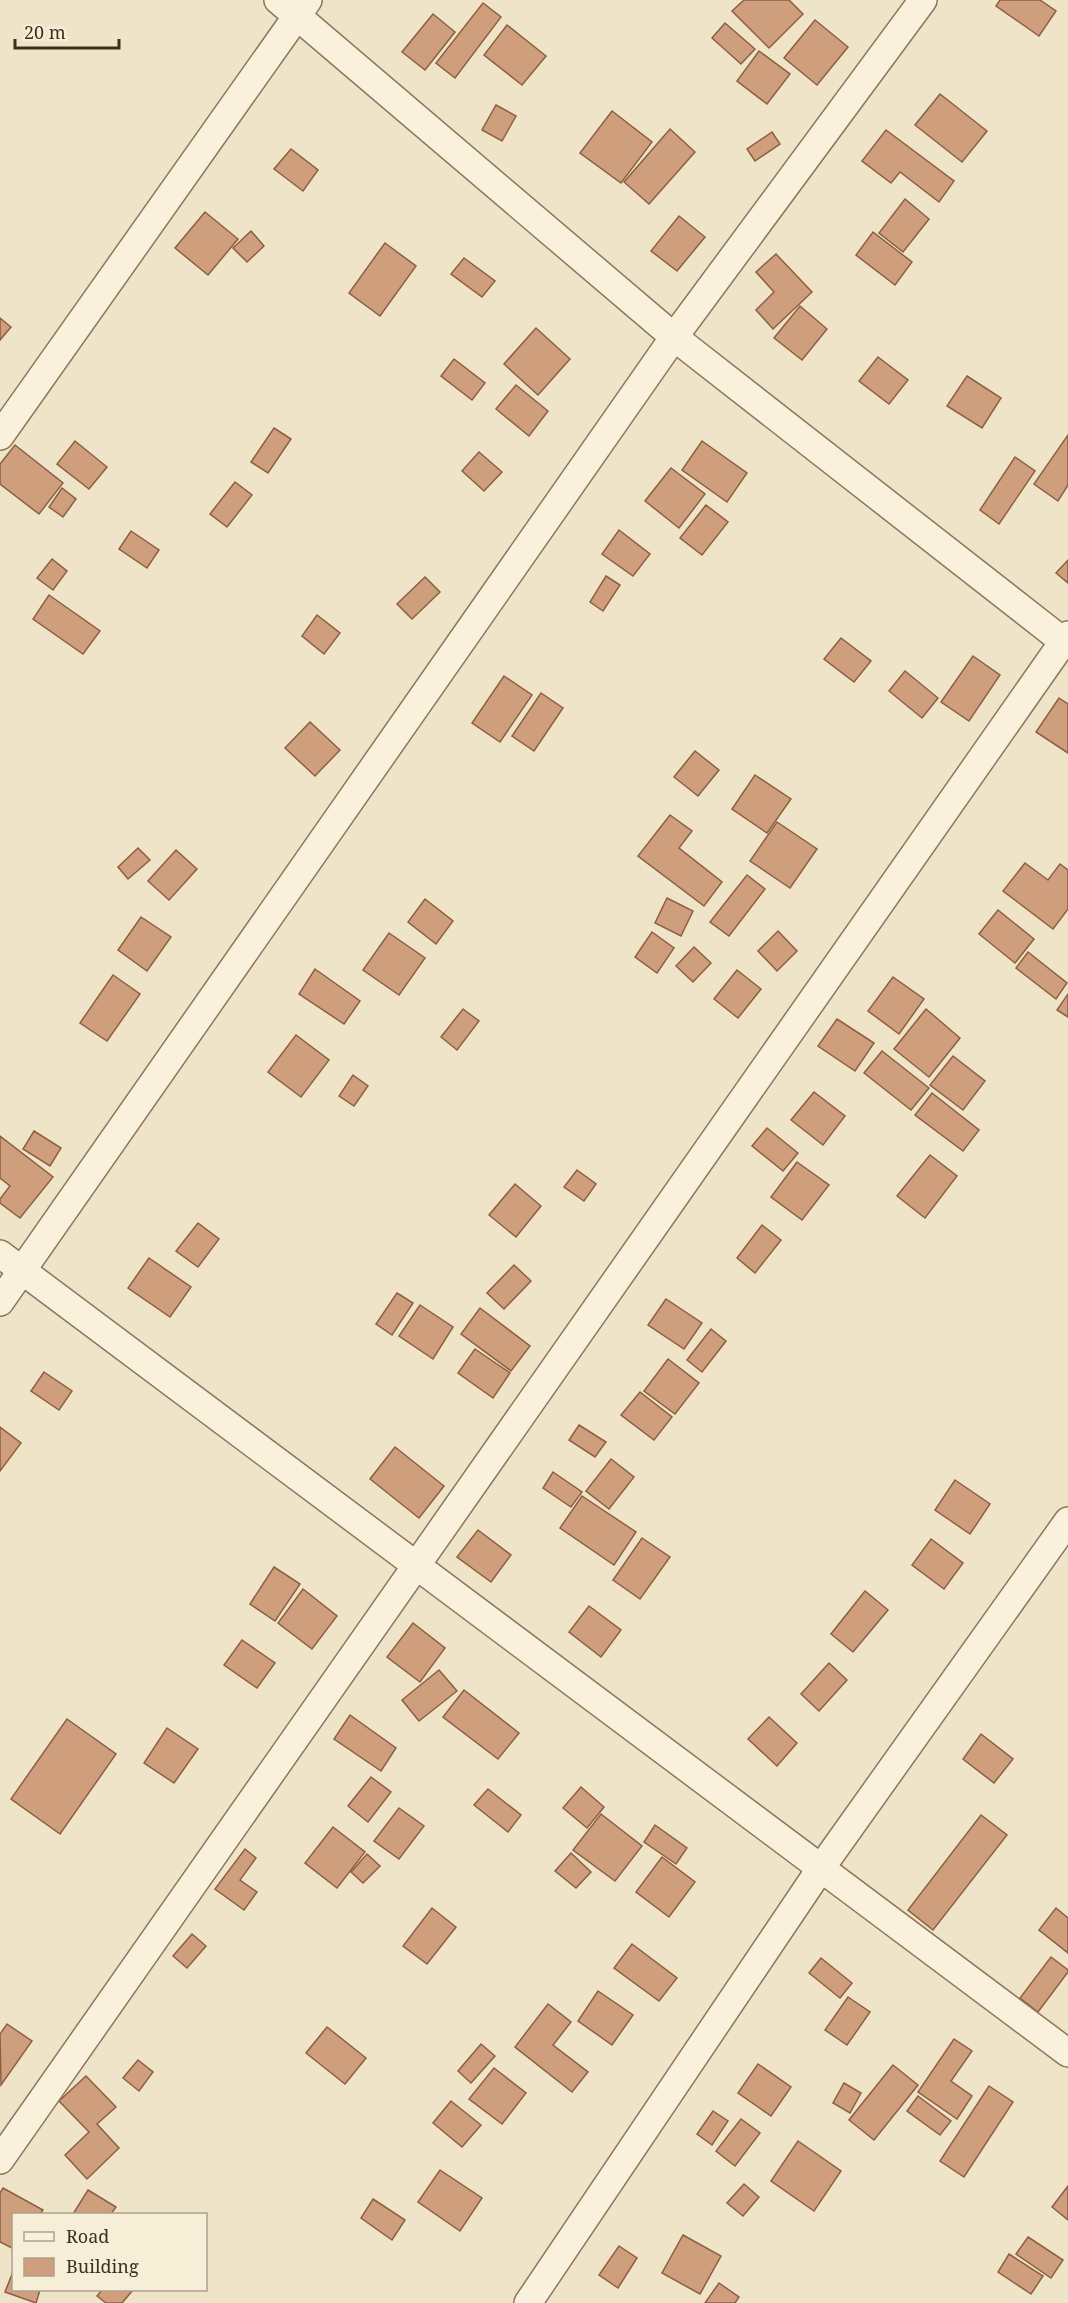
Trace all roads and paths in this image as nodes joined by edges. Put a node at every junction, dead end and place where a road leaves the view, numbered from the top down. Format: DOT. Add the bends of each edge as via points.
graph roads {
  1 [pos="923,0"];
  2 [pos="294,5"];
  3 [pos="674,337"];
  4 [pos="0,436"];
  5 [pos="1066,640"];
  6 [pos="0,1254"];
  7 [pos="22,1271"];
  8 [pos="0,1302"];
  9 [pos="1068,1521"];
  10 [pos="417,1566"];
  11 [pos="821,1868"];
  12 [pos="1068,2053"];
  13 [pos="0,2160"];
  14 [pos="528,2303"];
  1 -- 3 [label="street"];
  2 -- 3 [label="street"];
  2 -- 4 [label="street"];
  3 -- 5 [label="street"];
  3 -- 7 [label="street"];
  5 -- 10 [label="street"];
  6 -- 7 [label="street"];
  7 -- 8 [label="street"];
  7 -- 10 [label="street"];
  9 -- 11 [label="street"];
  10 -- 11 [label="street"];
  10 -- 13 [label="street"];
  11 -- 12 [label="street"];
  11 -- 14 [label="street"];
}
